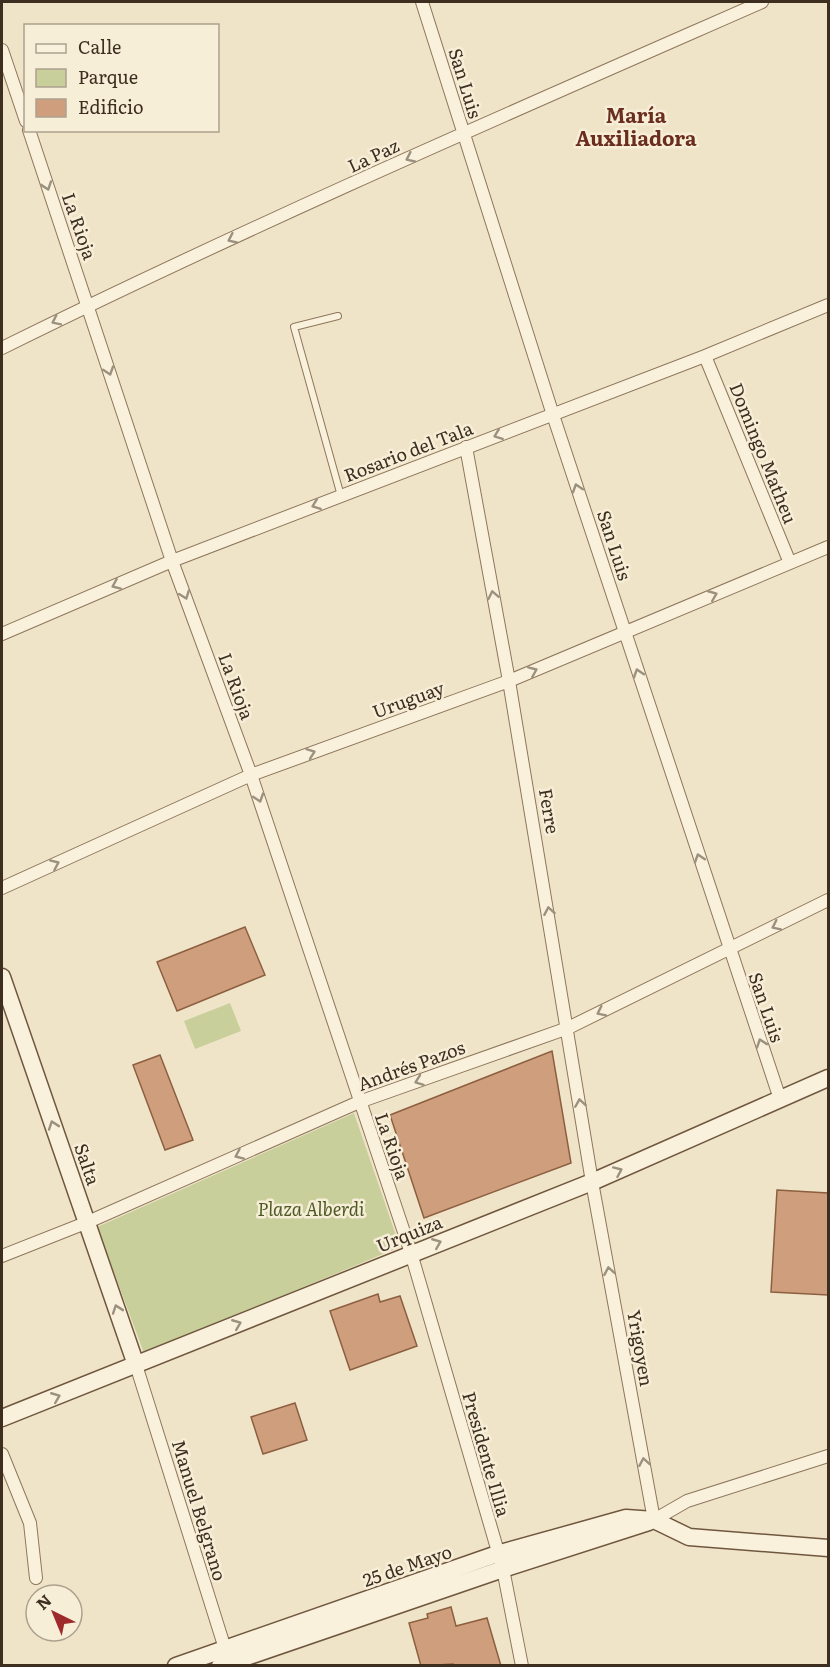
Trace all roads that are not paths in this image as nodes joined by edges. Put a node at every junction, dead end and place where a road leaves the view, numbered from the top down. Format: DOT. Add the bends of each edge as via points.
graph roads {
  1 [pos="422,2"];
  2 [pos="762,2"];
  3 [pos="2,50"];
  4 [pos="24,115"];
  5 [pos="30,132"];
  6 [pos="463,134"];
  7 [pos="88,305"];
  8 [pos="828,305"];
  9 [pos="338,316"];
  10 [pos="2,348"];
  11 [pos="705,356"];
  12 [pos="553,415"];
  13 [pos="466,447"];
  14 [pos="341,496"];
  15 [pos="828,547"];
  16 [pos="172,561"];
  17 [pos="790,563"];
  18 [pos="625,632"];
  19 [pos="2,634"];
  20 [pos="509,681"];
  21 [pos="251,775"];
  22 [pos="2,888"];
  23 [pos="828,900"];
  24 [pos="729,949"];
  25 [pos="2,977"];
  26 [pos="568,1028"];
  27 [pos="828,1078"];
  28 [pos="780,1099"];
  29 [pos="359,1102"];
  30 [pos="592,1182"];
  31 [pos="88,1222"];
  32 [pos="411,1253"];
  33 [pos="2,1256"];
  34 [pos="136,1365"];
  35 [pos="2,1418"];
  36 [pos="2,1454"];
  37 [pos="828,1456"];
  38 [pos="654,1520"];
  39 [pos="828,1548"];
  40 [pos="500,1562"];
  41 [pos="36,1578"];
  42 [pos="227,1660"];
  43 [pos="176,1665"];
  44 [pos="522,1665"];
  1 -- 6 [label="street, San Luis"];
  2 -- 6 [label="street, La Paz"];
  3 -- 4 [label="street"];
  5 -- 7 [label="street, La Rioja, one-way"];
  6 -- 7 [label="street, La Paz, one-way"];
  6 -- 12 [label="street, San Luis"];
  7 -- 10 [label="street, La Paz, one-way"];
  7 -- 16 [label="street, La Rioja, one-way"];
  8 -- 11 [label="street, Rosario del Tala"];
  9 -- 14 [label="lane" via="294,327"];
  11 -- 12 [label="street, Rosario del Tala"];
  11 -- 17 [label="street, Domingo Matheu"];
  12 -- 13 [label="street, Rosario del Tala, one-way"];
  18 -- 12 [label="street, San Luis, one-way"];
  13 -- 14 [label="street, Rosario del Tala"];
  20 -- 13 [label="street, Ferre, one-way"];
  14 -- 16 [label="street, Rosario del Tala, one-way"];
  15 -- 17 [label="street, Uruguay"];
  16 -- 19 [label="street, Rosario del Tala, one-way"];
  16 -- 21 [label="street, La Rioja, one-way"];
  18 -- 17 [label="street, Uruguay, one-way"];
  20 -- 18 [label="street, Uruguay, one-way"];
  24 -- 18 [label="street, San Luis, one-way"];
  21 -- 20 [label="street, Uruguay, one-way"];
  26 -- 20 [label="street, Ferre, one-way"];
  22 -- 21 [label="street, Uruguay, one-way"];
  21 -- 29 [label="street, La Rioja, one-way"];
  23 -- 24 [label="street, Andrés Pazos, one-way"];
  24 -- 26 [label="street, Andrés Pazos, one-way"];
  28 -- 24 [label="street, San Luis, one-way"];
  31 -- 25 [label="street, Salta, one-way"];
  26 -- 29 [label="street, Andrés Pazos, one-way"];
  30 -- 26 [label="street, Ferre, one-way"];
  27 -- 28 [label="street, Urquiza"];
  30 -- 28 [label="street, Urquiza, one-way"];
  29 -- 31 [label="street, Andrés Pazos, one-way"];
  29 -- 32 [label="street, La Rioja"];
  32 -- 30 [label="street, Urquiza, one-way"];
  38 -- 30 [label="street, Yrigoyen, one-way"];
  31 -- 33 [label="street, Andrés Pazos"];
  34 -- 31 [label="street, Salta, one-way"];
  34 -- 32 [label="street, Urquiza, one-way"];
  32 -- 40 [label="street, Presidente Illia"];
  35 -- 34 [label="street, Urquiza, one-way"];
  34 -- 42 [label="street, Manuel Belgrano"];
  36 -- 41 [label="street" via="30,1523"];
  37 -- 38 [label="street, 25 de Mayo" via="687,1501"];
  38 -- 39 [label="street" via="689,1537"];
  38 -- 40 [label="street, 25 de Mayo"];
  40 -- 42 [label="street, 25 de Mayo"];
  40 -- 44 [label="street, Presidente Illia"];
  42 -- 43 [label="street, 25 de Mayo"];
}
